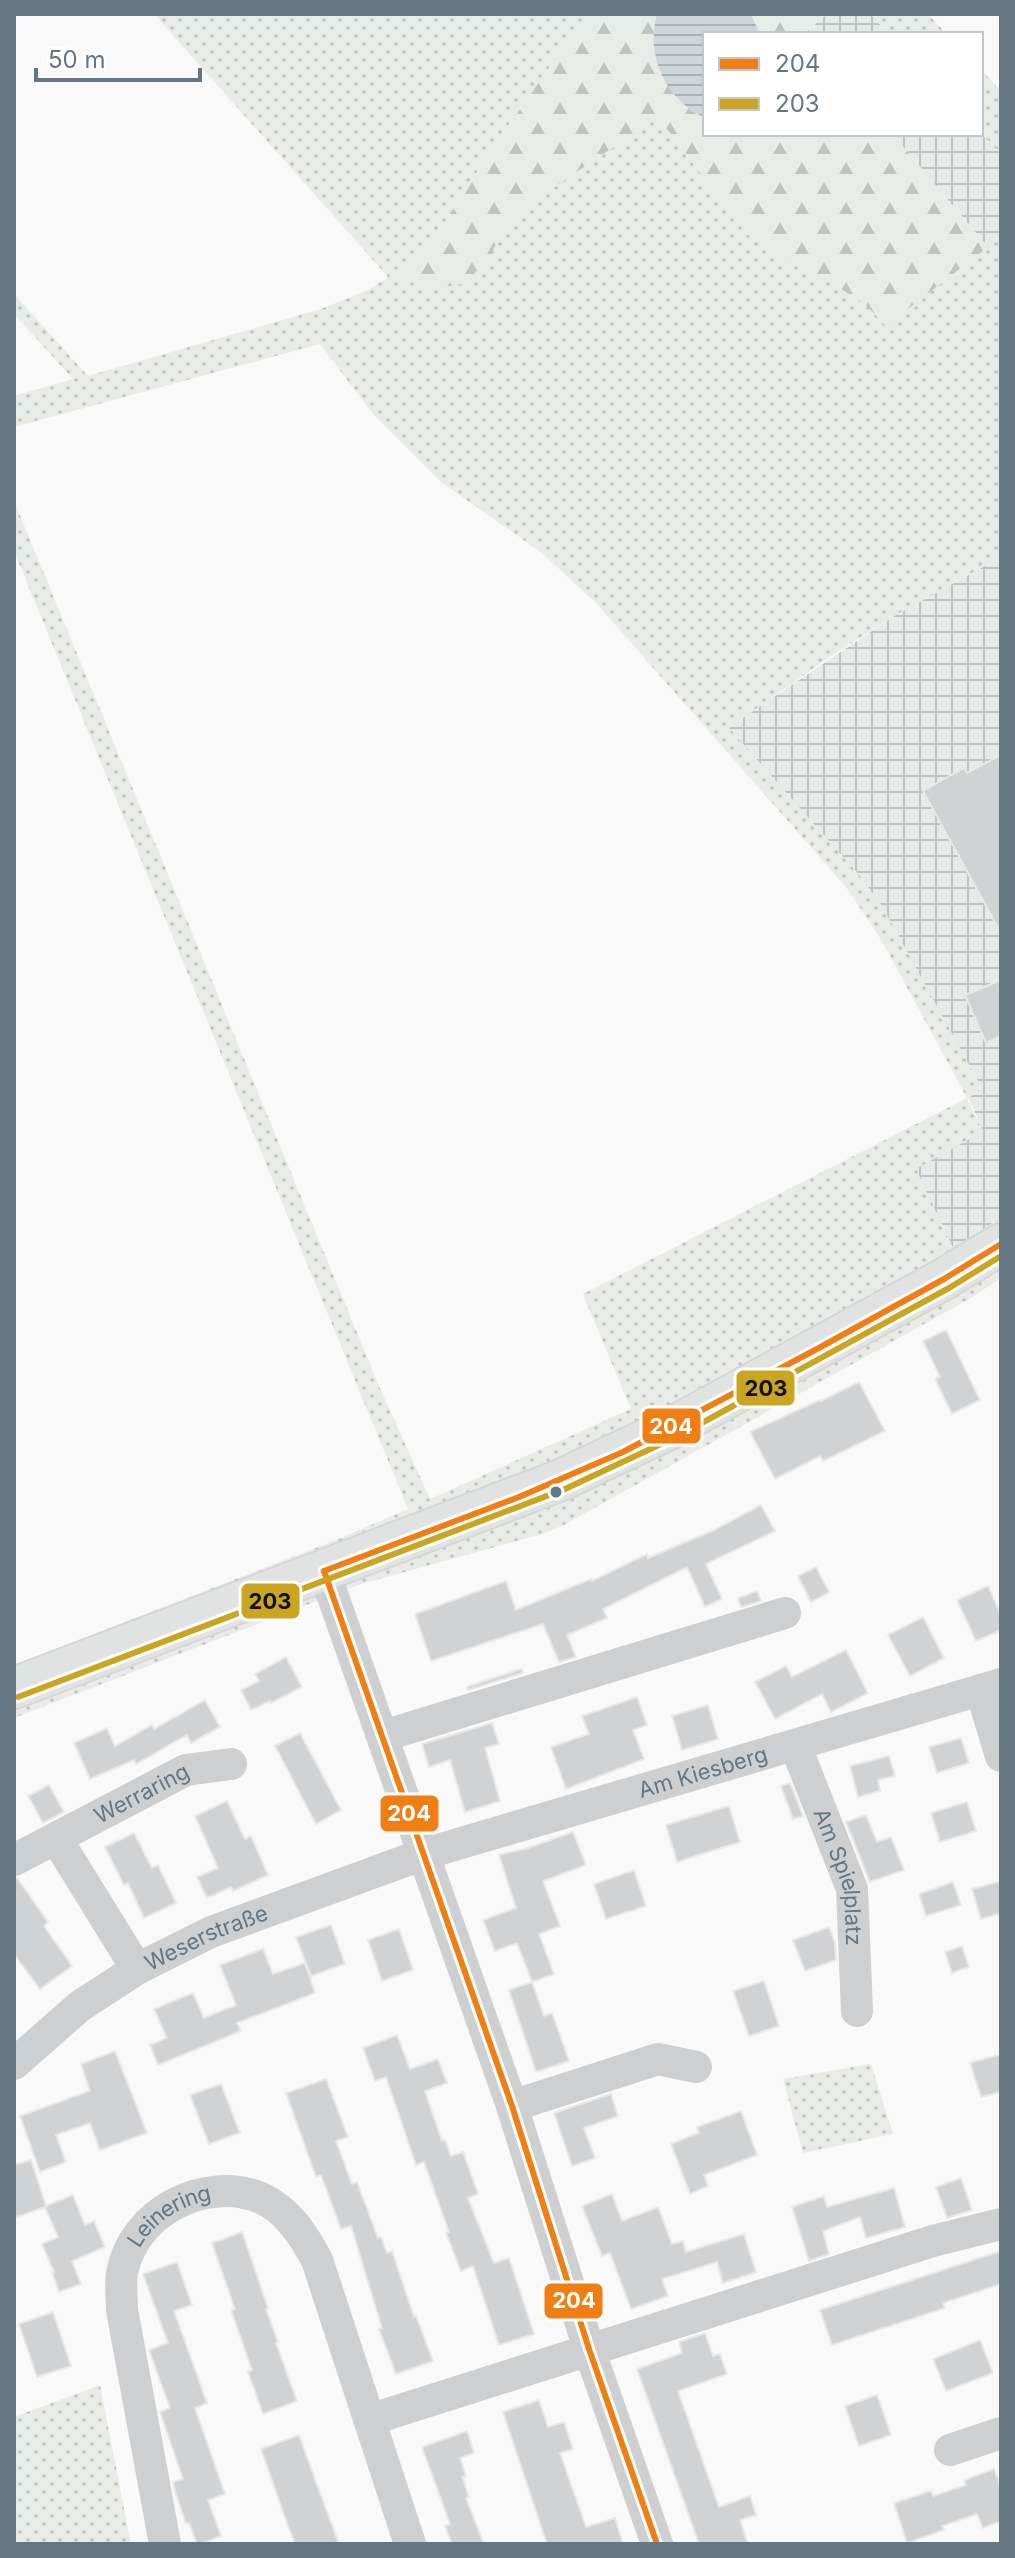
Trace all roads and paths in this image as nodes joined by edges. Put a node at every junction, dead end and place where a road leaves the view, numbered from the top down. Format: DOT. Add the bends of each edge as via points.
graph roads {
  1 [pos="1001,1244"];
  2 [pos="324,1571"];
  3 [pos="785,1613"];
  4 [pos="991,1687"];
  5 [pos="14,1688"];
  6 [pos="383,1736"];
  7 [pos="796,1747"];
  8 [pos="1001,1756"];
  9 [pos="231,1764"];
  10 [pos="56,1838"];
  11 [pos="424,1854"];
  12 [pos="14,1860"];
  13 [pos="137,1969"];
  14 [pos="857,2011"];
  15 [pos="14,2064"];
  16 [pos="696,2067"];
  17 [pos="512,2106"];
  18 [pos="1001,2224"];
  19 [pos="589,2349"];
  20 [pos="369,2420"];
  21 [pos="1001,2433"];
  22 [pos="950,2450"];
  23 [pos="165,2544"];
  24 [pos="410,2544"];
  25 [pos="657,2544"];
  1 -- 2 [label="main road" via="623,1452"];
  2 -- 5 [label="main road"];
  2 -- 6 [label="street"];
  3 -- 6 [label="street"];
  4 -- 7 [label="street, Am Kiesberg"];
  4 -- 8 [label="street, Am Kiesberg"];
  6 -- 11 [label="street"];
  7 -- 11 [label="street, Am Kiesberg"];
  7 -- 14 [label="street, Am Spielplatz" via="852,1889"];
  9 -- 10 [label="street, Werraring" via="186,1770"];
  10 -- 12 [label="street, Werraring"];
  10 -- 13 [label="street"];
  11 -- 13 [label="street, Weserstraße" via="211,1932"];
  11 -- 17 [label="street"];
  13 -- 15 [label="street, Weserstraße" via="80,2006"];
  16 -- 17 [label="street" via="658,2059"];
  17 -- 19 [label="street"];
  18 -- 19 [label="street"];
  19 -- 20 [label="street"];
  19 -- 25 [label="street"];
  20 -- 23 [label="street, Leinering" via="317,2260 301,2231 262,2198 237,2192 190,2195 169,2207 150,2221 122,2272 122,2310"];
  20 -- 24 [label="street, Leinering"];
  21 -- 22 [label="street"];
}
